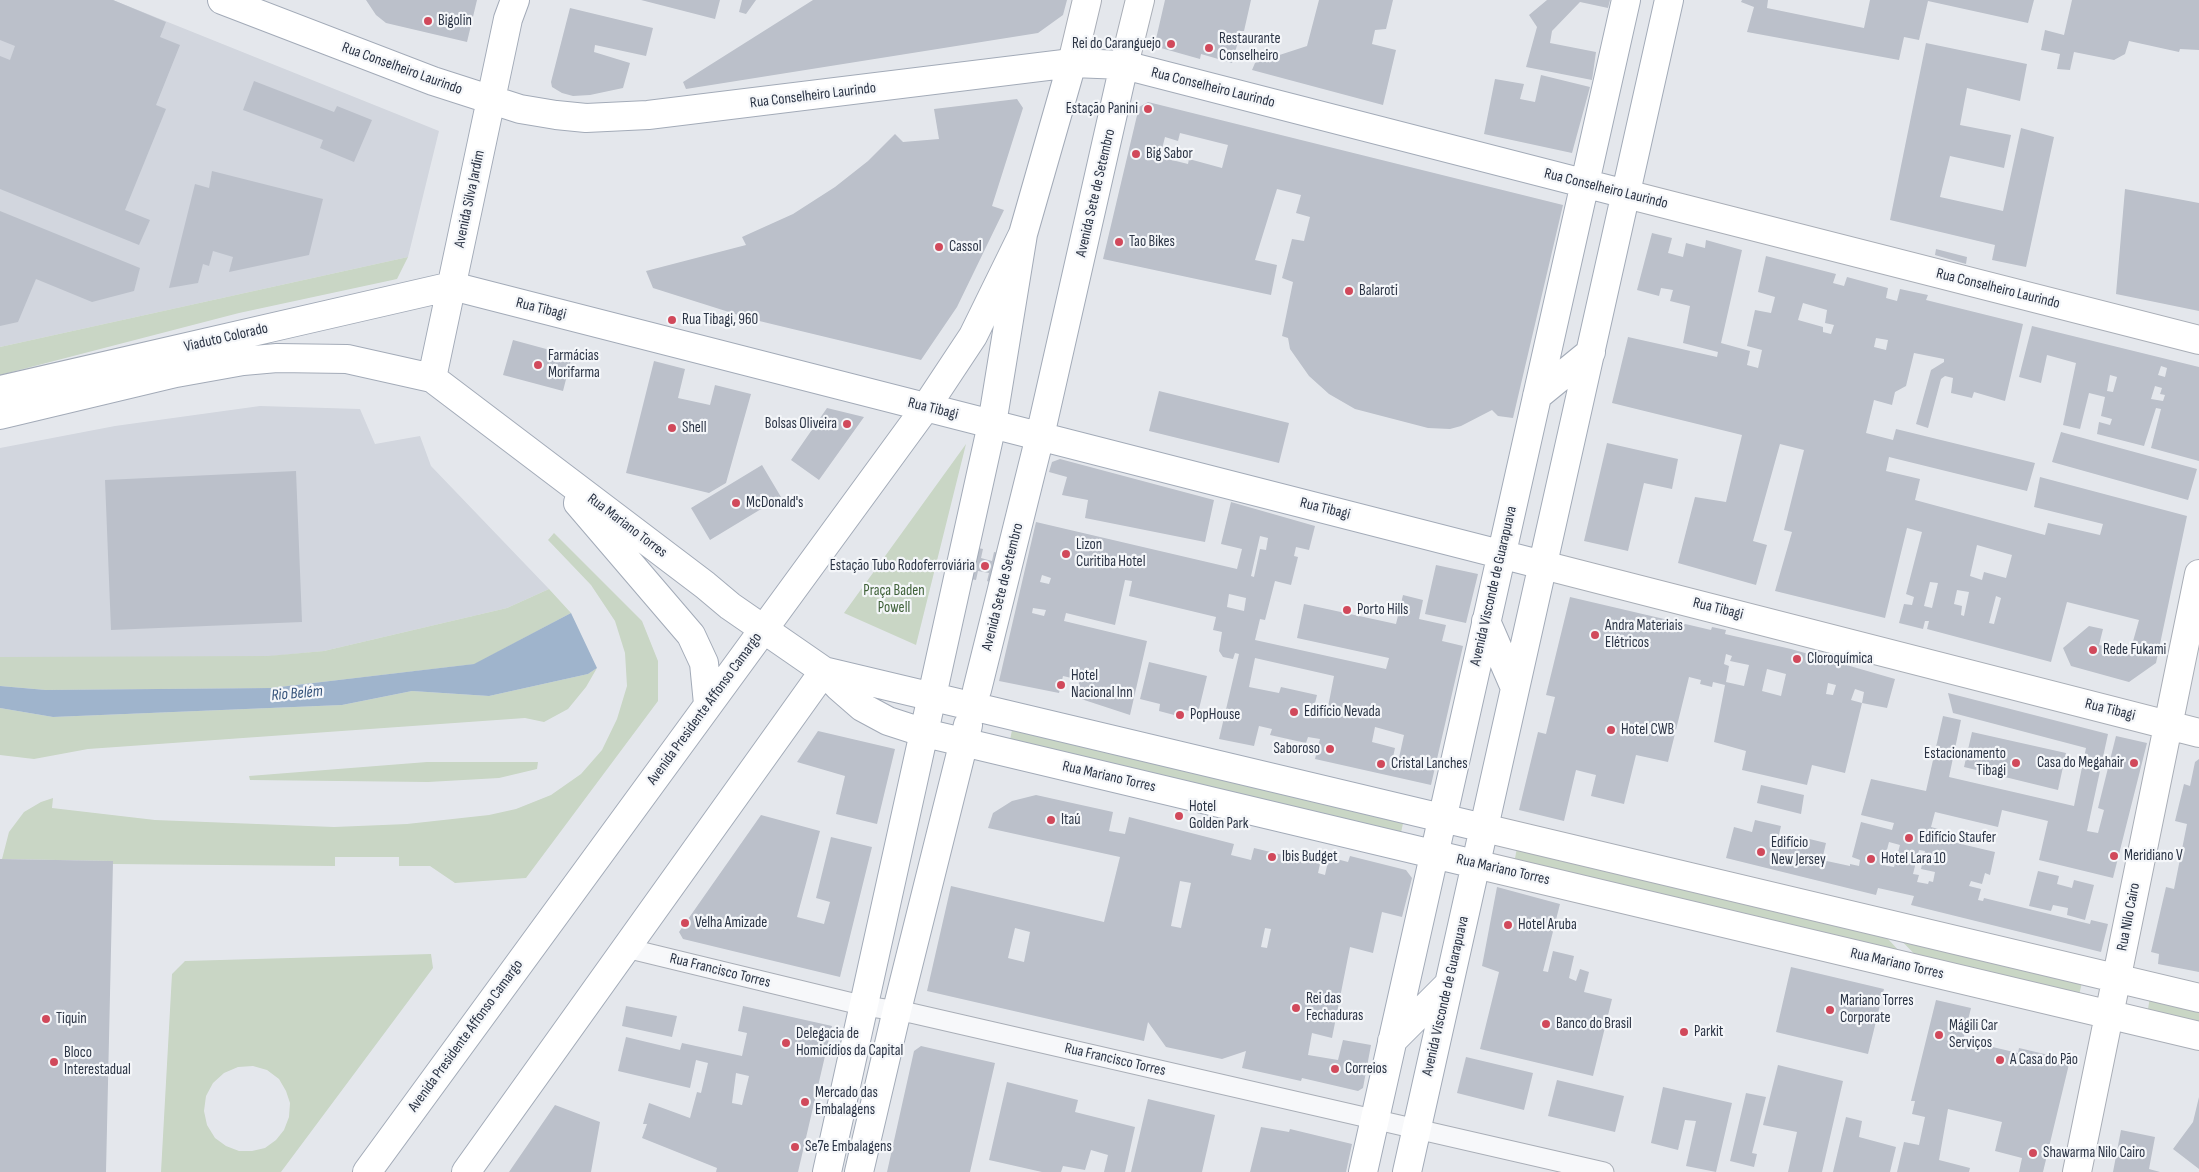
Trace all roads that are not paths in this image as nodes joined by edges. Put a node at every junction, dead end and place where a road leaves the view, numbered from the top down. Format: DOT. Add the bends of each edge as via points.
graph roads {
  1 [pos="222,0"];
  2 [pos="1087,0"];
  3 [pos="1140,0"];
  4 [pos="1626,0"];
  5 [pos="1670,0"];
  6 [pos="511,6"];
  7 [pos="1072,63"];
  8 [pos="1124,65"];
  9 [pos="491,101"];
  10 [pos="1585,183"];
  11 [pos="1626,194"];
  12 [pos="1023,234"];
  13 [pos="452,286"];
  14 [pos="2199,340"];
  15 [pos="1591,352"];
  16 [pos="432,378"];
  17 [pos="0,390"];
  18 [pos="1537,396"];
  19 [pos="926,407"];
  20 [pos="0,415"];
  21 [pos="992,424"];
  22 [pos="1040,436"];
  23 [pos="539,459"];
  24 [pos="1501,554"];
  25 [pos="1543,565"];
  26 [pos="2199,574"];
  27 [pos="1486,620"];
  28 [pos="763,629"];
  29 [pos="824,671"];
  30 [pos="1515,688"];
  31 [pos="933,697"];
  32 [pos="975,698"];
  33 [pos="708,704"];
  34 [pos="2168,725"];
  35 [pos="925,733"];
  36 [pos="2199,733"];
  37 [pos="964,742"];
  38 [pos="1442,818"];
  39 [pos="1484,828"];
  40 [pos="1434,854"];
  41 [pos="1475,864"];
  42 [pos="1876,921"];
  43 [pos="626,948"];
  44 [pos="1922,970"];
  45 [pos="2116,978"];
  46 [pos="1449,984"];
  47 [pos="2199,998"];
  48 [pos="866,1006"];
  49 [pos="897,1010"];
  50 [pos="2109,1015"];
  51 [pos="2199,1036"];
  52 [pos="1392,1041"];
  53 [pos="1374,1119"];
  54 [pos="1416,1129"];
  55 [pos="367,1172"];
  56 [pos="466,1172"];
  57 [pos="827,1172"];
  58 [pos="860,1172"];
  59 [pos="1363,1172"];
  60 [pos="1407,1172"];
  61 [pos="1604,1172"];
  62 [pos="2077,1172"];
  1 -- 9 [label="main road, Rua Conselheiro Laurindo"];
  2 -- 7 [label="main road"];
  3 -- 8 [label="main road, Avenida Sete de Setembro"];
  4 -- 10 [label="main road, Avenida Visconde de Guarapuava"];
  5 -- 11 [label="main road, Avenida Visconde de Guarapuava"];
  6 -- 9 [label="main road, Avenida Silva Jardim"];
  7 -- 8 [label="main road, Rua Conselheiro Laurindo"];
  7 -- 9 [label="main road, Rua Conselheiro Laurindo" via="629,117 556,115"];
  7 -- 12 [label="main road"];
  8 -- 10 [label="main road, Rua Conselheiro Laurindo"];
  8 -- 22 [label="main road, Avenida Sete de Setembro"];
  9 -- 13 [label="main road, Avenida Silva Jardim"];
  10 -- 11 [label="main road, Rua Conselheiro Laurindo"];
  10 -- 18 [label="main road, Avenida Visconde de Guarapuava"];
  11 -- 14 [label="main road, Rua Conselheiro Laurindo"];
  11 -- 15 [label="main road, Avenida Visconde de Guarapuava"];
  12 -- 19 [label="main road, Avenida Presidente Affonso Camargo" via="972,336"];
  12 -- 21 [label="main road"];
  13 -- 16 [label="main road, Avenida Silva Jardim"];
  13 -- 17 [label="main road, Viaduto Colorado"];
  13 -- 19 [label="main road, Rua Tibagi"];
  15 -- 18 [label="main road"];
  15 -- 25 [label="main road, Avenida Visconde de Guarapuava"];
  16 -- 20 [label="main road, Viaduto Colorado" via="347,359 277,358 176,373"];
  16 -- 23 [label="main road, Rua Mariano Torres"];
  18 -- 24 [label="main road, Avenida Visconde de Guarapuava"];
  19 -- 21 [label="main road, Rua Tibagi"];
  19 -- 28 [label="main road, Avenida Presidente Affonso Camargo"];
  21 -- 22 [label="main road, Rua Tibagi"];
  21 -- 31 [label="main road"];
  22 -- 24 [label="main road, Rua Tibagi"];
  22 -- 32 [label="main road, Avenida Sete de Setembro"];
  23 -- 28 [label="main road, Rua Mariano Torres"];
  23 -- 33 [label="main road" via="691,635 704,663"];
  24 -- 25 [label="main road, Rua Tibagi"];
  24 -- 27 [label="main road, Avenida Visconde de Guarapuava"];
  25 -- 30 [label="main road, Avenida Visconde de Guarapuava"];
  25 -- 34 [label="main road, Rua Tibagi"];
  26 -- 34 [label="main road, Rua Nilo Cairo"];
  27 -- 30 [label="main road"];
  27 -- 38 [label="main road, Avenida Visconde de Guarapuava"];
  28 -- 29 [label="main road, Rua Mariano Torres"];
  28 -- 33 [label="main road, Avenida Presidente Affonso Camargo"];
  29 -- 31 [label="main road, Rua Mariano Torres"];
  29 -- 35 [label="main road, Rua Mariano Torres" via="862,707"];
  29 -- 43 [label="main road"];
  30 -- 39 [label="main road, Avenida Visconde de Guarapuava"];
  31 -- 32 [label="main road, Rua Mariano Torres"];
  31 -- 35 [label="main road"];
  32 -- 37 [label="main road, Avenida Sete de Setembro"];
  32 -- 38 [label="main road, Rua Mariano Torres"];
  33 -- 55 [label="main road, Avenida Presidente Affonso Camargo"];
  34 -- 36 [label="main road, Rua Tibagi"];
  34 -- 45 [label="main road, Rua Nilo Cairo"];
  35 -- 37 [label="main road, Rua Mariano Torres"];
  35 -- 48 [label="main road"];
  37 -- 40 [label="main road, Rua Mariano Torres"];
  37 -- 49 [label="main road, Avenida Sete de Setembro"];
  38 -- 39 [label="main road, Rua Mariano Torres"];
  38 -- 40 [label="main road, Avenida Visconde de Guarapuava"];
  39 -- 41 [label="main road, Avenida Visconde de Guarapuava"];
  39 -- 42 [label="main road, Rua Mariano Torres"];
  40 -- 41 [label="main road, Rua Mariano Torres"];
  40 -- 52 [label="main road, Avenida Visconde de Guarapuava"];
  41 -- 44 [label="main road, Rua Mariano Torres"];
  41 -- 46 [label="main road, Avenida Visconde de Guarapuava"];
  42 -- 44 [label="main road"];
  42 -- 45 [label="main road, Rua Mariano Torres"];
  43 -- 48 [label="street, Rua Francisco Torres"];
  43 -- 56 [label="main road"];
  44 -- 50 [label="main road, Rua Mariano Torres"];
  45 -- 47 [label="main road, Rua Mariano Torres"];
  45 -- 50 [label="main road, Rua Nilo Cairo"];
  46 -- 52 [label="main road"];
  46 -- 54 [label="main road, Avenida Visconde de Guarapuava"];
  48 -- 49 [label="street, Rua Francisco Torres"];
  48 -- 57 [label="main road"];
  49 -- 53 [label="street, Rua Francisco Torres"];
  49 -- 58 [label="main road, Avenida Sete de Setembro"];
  50 -- 51 [label="main road, Rua Mariano Torres"];
  50 -- 62 [label="main road, Rua Nilo Cairo"];
  52 -- 53 [label="main road, Avenida Visconde de Guarapuava"];
  53 -- 54 [label="street, Rua Francisco Torres"];
  53 -- 59 [label="main road, Avenida Visconde de Guarapuava"];
  54 -- 60 [label="main road, Avenida Visconde de Guarapuava"];
  54 -- 61 [label="street, Rua Francisco Torres"];
}
